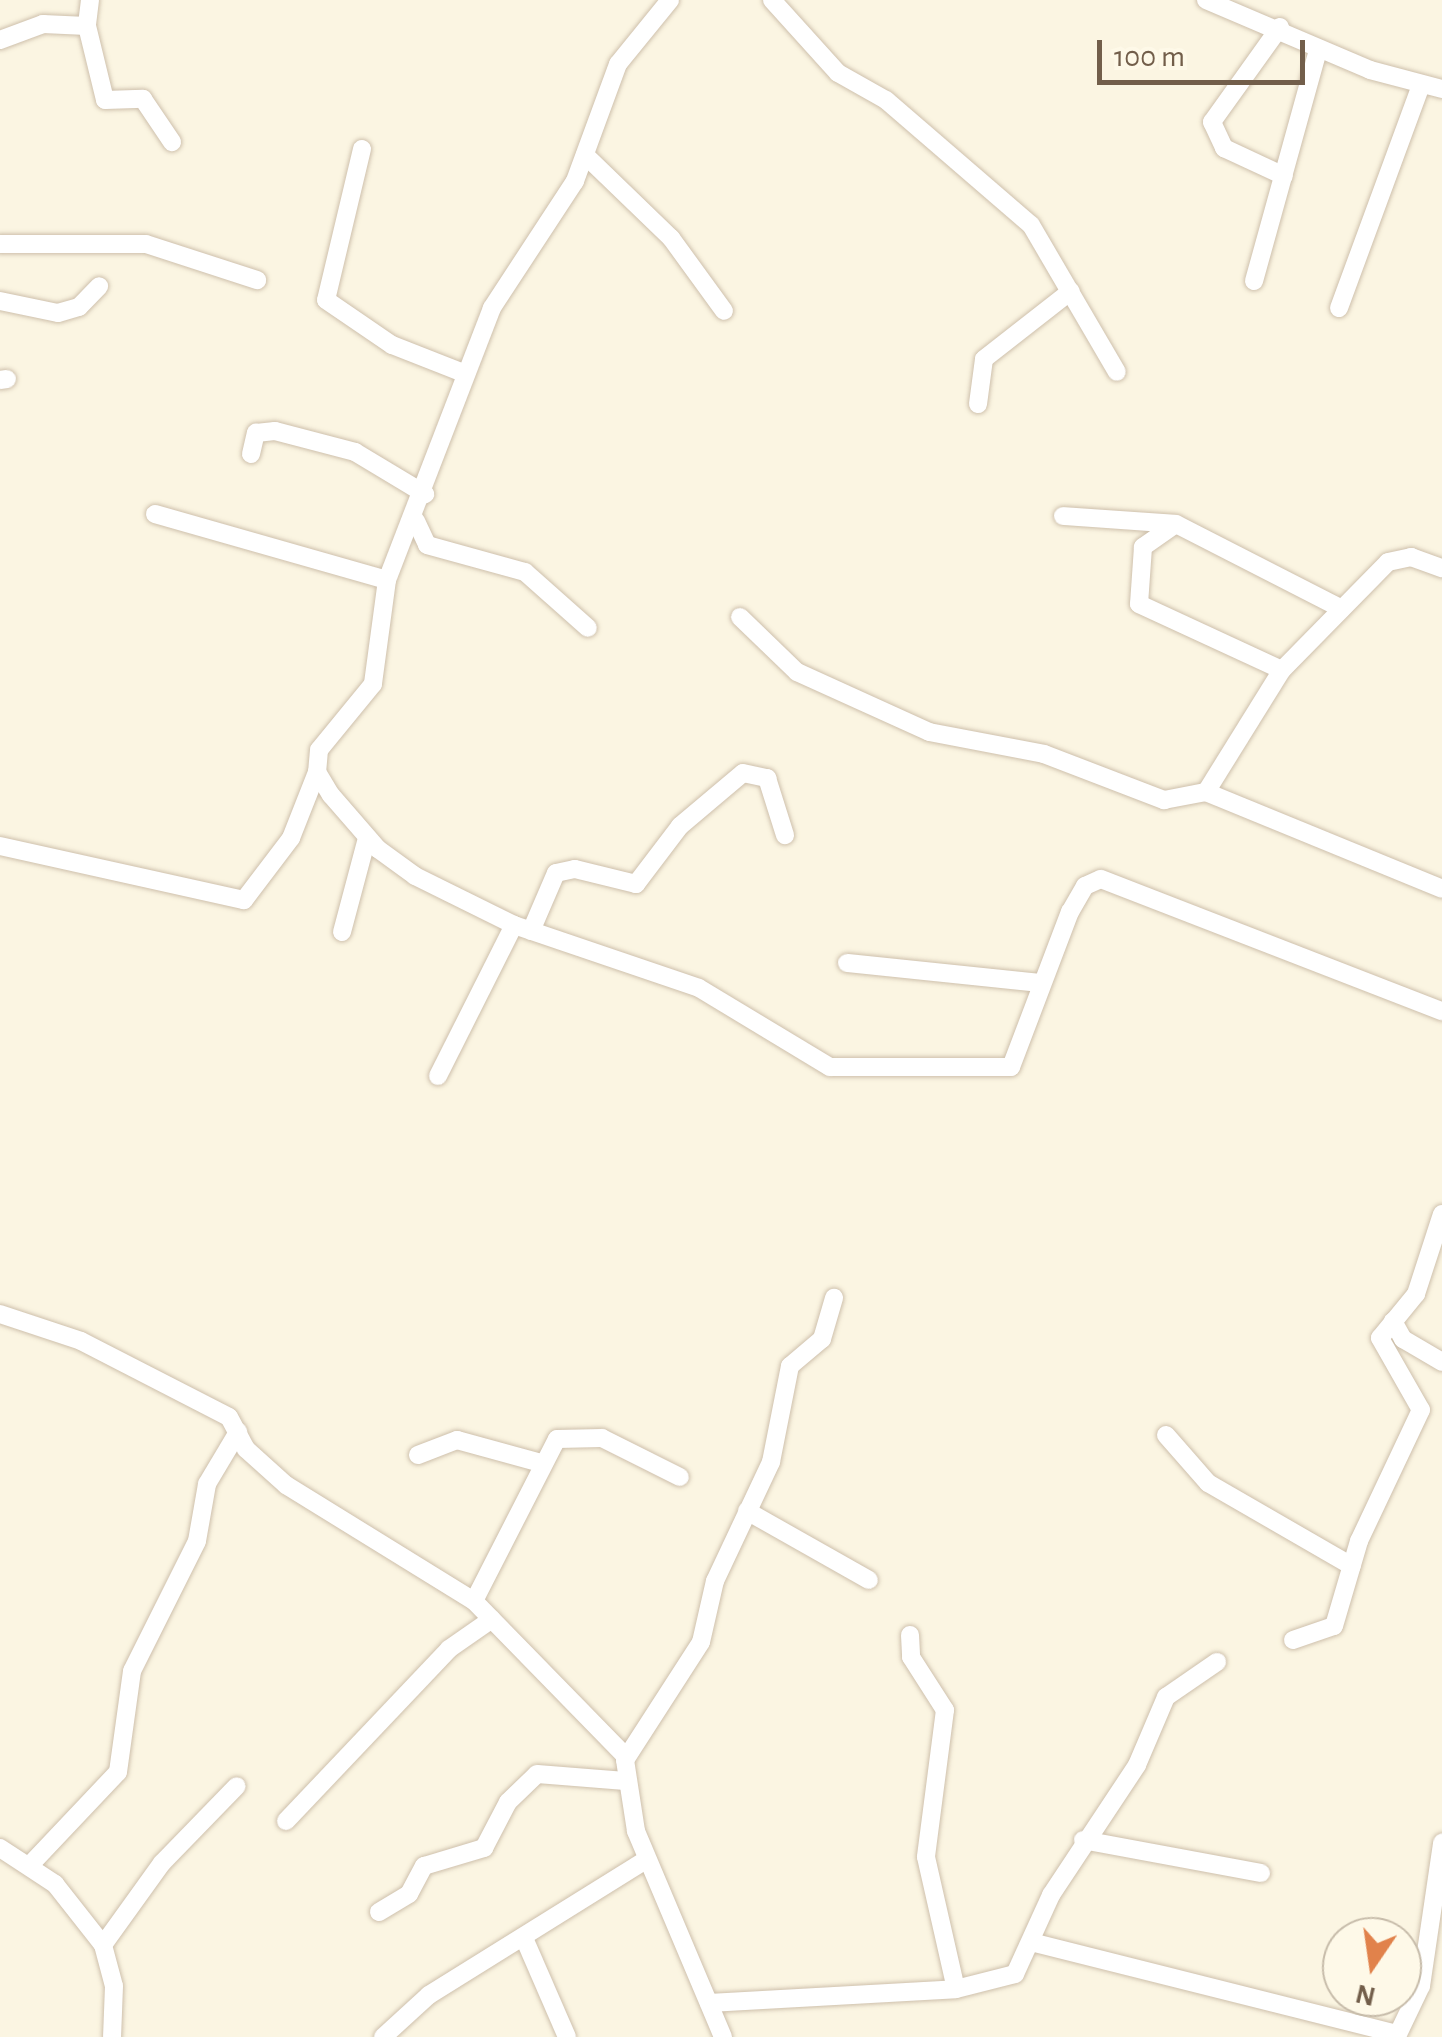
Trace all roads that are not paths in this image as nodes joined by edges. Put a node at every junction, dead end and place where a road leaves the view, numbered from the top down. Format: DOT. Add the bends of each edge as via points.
graph roads {
  1 [pos="90,0"];
  2 [pos="670,0"];
  3 [pos="772,0"];
  4 [pos="1206,0"];
  5 [pos="1254,8"];
  6 [pos="87,26"];
  7 [pos="1280,27"];
  8 [pos="0,40"];
  9 [pos="1318,50"];
  10 [pos="1421,86"];
  11 [pos="1442,89"];
  12 [pos="172,142"];
  13 [pos="362,149"];
  14 [pos="584,155"];
  15 [pos="1284,176"];
  16 [pos="0,244"];
  17 [pos="258,280"];
  18 [pos="1254,282"];
  19 [pos="98,286"];
  20 [pos="1071,290"];
  21 [pos="0,301"];
  22 [pos="1338,308"];
  23 [pos="724,311"];
  24 [pos="1117,372"];
  25 [pos="466,374"];
  26 [pos="978,404"];
  27 [pos="251,454"];
  28 [pos="425,494"];
  29 [pos="155,514"];
  30 [pos="1063,516"];
  31 [pos="416,520"];
  32 [pos="1176,524"];
  33 [pos="1442,568"];
  34 [pos="387,580"];
  35 [pos="1342,608"];
  36 [pos="740,617"];
  37 [pos="588,628"];
  38 [pos="1282,670"];
  39 [pos="317,772"];
  40 [pos="1206,792"];
  41 [pos="785,836"];
  42 [pos="367,838"];
  43 [pos="0,846"];
  44 [pos="1442,889"];
  45 [pos="523,928"];
  46 [pos="342,932"];
  47 [pos="847,963"];
  48 [pos="1041,984"];
  49 [pos="1442,1011"];
  50 [pos="438,1076"];
  51 [pos="1442,1214"];
  52 [pos="834,1298"];
  53 [pos="0,1314"];
  54 [pos="1393,1321"];
  55 [pos="1442,1362"];
  56 [pos="238,1432"];
  57 [pos="1166,1435"];
  58 [pos="418,1455"];
  59 [pos="541,1462"];
  60 [pos="680,1477"];
  61 [pos="747,1510"];
  62 [pos="1352,1566"];
  63 [pos="869,1580"];
  64 [pos="474,1601"];
  65 [pos="492,1619"];
  66 [pos="910,1635"];
  67 [pos="1292,1640"];
  68 [pos="1217,1662"];
  69 [pos="626,1757"];
  70 [pos="626,1781"];
  71 [pos="236,1786"];
  72 [pos="286,1821"];
  73 [pos="1083,1840"];
  74 [pos="1442,1843"];
  75 [pos="0,1848"];
  76 [pos="646,1860"];
  77 [pos="30,1865"];
  78 [pos="1262,1873"];
  79 [pos="379,1912"];
  80 [pos="524,1938"];
  81 [pos="1035,1942"];
  82 [pos="103,1945"];
  83 [pos="956,1989"];
  84 [pos="710,2003"];
  85 [pos="112,2037"];
  86 [pos="383,2037"];
  87 [pos="567,2037"];
  88 [pos="723,2037"];
  1 -- 6 [label="street"];
  2 -- 14 [label="street" via="618,64"];
  3 -- 20 [label="street" via="838,73 877,93 1002,195 1044,242"];
  4 -- 5 [label="street"];
  5 -- 7 [label="street"];
  6 -- 8 [label="street" via="42,24"];
  6 -- 12 [label="street" via="105,100 144,99"];
  7 -- 9 [label="street"];
  7 -- 15 [label="street" via="1212,122 1224,148"];
  9 -- 10 [label="street"];
  9 -- 15 [label="street"];
  10 -- 11 [label="street"];
  10 -- 22 [label="street"];
  13 -- 25 [label="street" via="326,300 392,345"];
  14 -- 23 [label="street" via="671,238"];
  14 -- 25 [label="street" via="504,284"];
  15 -- 18 [label="street"];
  16 -- 17 [label="street" via="146,244"];
  19 -- 21 [label="street" via="79,307 58,312"];
  20 -- 24 [label="street"];
  20 -- 26 [label="street" via="984,359"];
  25 -- 28 [label="street"];
  27 -- 28 [label="street" via="256,432 276,431 355,452"];
  28 -- 31 [label="street"];
  29 -- 34 [label="street"];
  30 -- 32 [label="street"];
  31 -- 34 [label="street"];
  31 -- 37 [label="street" via="427,546 524,572"];
  32 -- 35 [label="street"];
  32 -- 38 [label="street" via="1143,546 1139,604"];
  33 -- 35 [label="street" via="1400,557"];
  34 -- 39 [label="street" via="372,684 327,735"];
  35 -- 38 [label="street"];
  36 -- 40 [label="street" via="797,672 928,732 1044,754 1164,800"];
  38 -- 40 [label="street"];
  39 -- 42 [label="street"];
  39 -- 43 [label="street" via="291,838 244,900"];
  40 -- 44 [label="street"];
  41 -- 45 [label="street" via="767,778 744,773 703,802 636,884 576,869 556,873"];
  42 -- 45 [label="street" via="415,876"];
  42 -- 46 [label="street"];
  45 -- 48 [label="street" via="699,988 840,1069 1012,1067"];
  45 -- 50 [label="street"];
  47 -- 48 [label="street"];
  48 -- 49 [label="street" via="1085,886 1101,879"];
  51 -- 54 [label="street" via="1416,1294"];
  52 -- 61 [label="street" via="822,1339 790,1366 781,1432"];
  53 -- 56 [label="street" via="104,1351 210,1404"];
  54 -- 55 [label="street" via="1402,1339"];
  54 -- 62 [label="street" via="1379,1344 1422,1404"];
  56 -- 64 [label="street" via="286,1485"];
  56 -- 77 [label="street" via="207,1484 197,1541 126,1687 118,1772"];
  57 -- 62 [label="street" via="1208,1483"];
  58 -- 59 [label="street" via="457,1440"];
  59 -- 60 [label="street" via="557,1438 589,1435"];
  59 -- 64 [label="street"];
  61 -- 63 [label="street"];
  61 -- 69 [label="street" via="715,1581 701,1642"];
  62 -- 67 [label="street" via="1334,1626"];
  64 -- 65 [label="street"];
  65 -- 69 [label="street"];
  65 -- 72 [label="street" via="449,1649"];
  66 -- 83 [label="street" via="910,1657 945,1710 926,1857"];
  68 -- 73 [label="street" via="1166,1697 1129,1778"];
  69 -- 70 [label="street"];
  70 -- 76 [label="street"];
  70 -- 79 [label="street" via="536,1774 508,1802 484,1848 424,1866 410,1894"];
  71 -- 82 [label="street" via="162,1863"];
  73 -- 78 [label="street"];
  73 -- 81 [label="street" via="1051,1895"];
  74 -- 81 [label="street" via="1421,1986 1398,2034"];
  75 -- 77 [label="street"];
  76 -- 80 [label="street"];
  76 -- 84 [label="street"];
  77 -- 82 [label="street" via="68,1898"];
  80 -- 86 [label="street" via="410,2008"];
  80 -- 87 [label="street"];
  81 -- 83 [label="street" via="1016,1974"];
  82 -- 85 [label="street" via="114,1986"];
  83 -- 84 [label="street"];
  84 -- 88 [label="street"];
}
